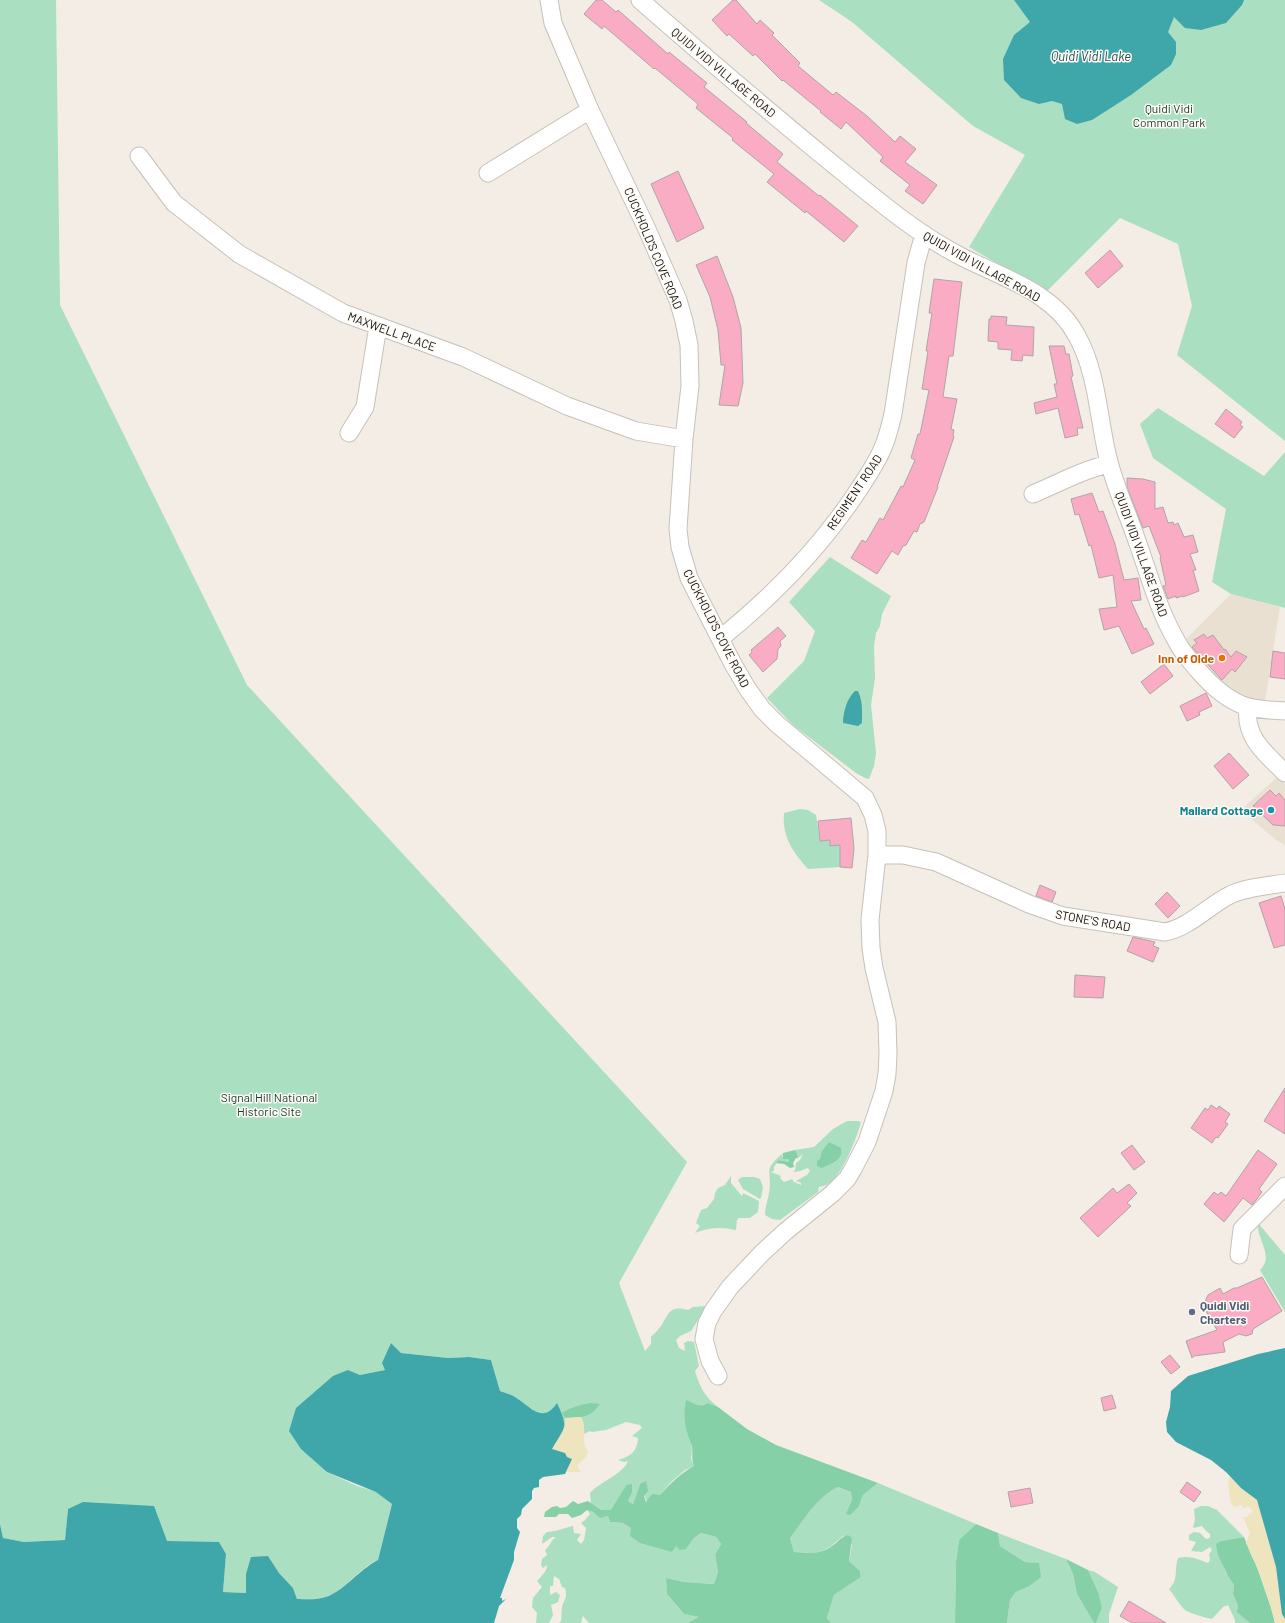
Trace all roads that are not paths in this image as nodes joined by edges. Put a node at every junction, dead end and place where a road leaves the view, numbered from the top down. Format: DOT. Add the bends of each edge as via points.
graph roads {
  1 [pos="550,0"];
  2 [pos="640,0"];
  3 [pos="590,110"];
  4 [pos="139,156"];
  5 [pos="488,174"];
  6 [pos="924,234"];
  7 [pos="378,326"];
  8 [pos="349,433"];
  9 [pos="684,439"];
  10 [pos="1109,464"];
  11 [pos="1033,494"];
  12 [pos="721,638"];
  13 [pos="1248,707"];
  14 [pos="1285,711"];
  15 [pos="1285,773"];
  16 [pos="877,855"];
  17 [pos="1285,883"];
  18 [pos="1285,1186"];
  19 [pos="1239,1255"];
  20 [pos="718,1376"];
  1 -- 3 [label="street, CUCKHOLD'S COVE ROAD" via="553,23"];
  2 -- 6 [label="street, QUIDI VIDI VILLAGE ROAD" via="740,87 896,216"];
  3 -- 5 [label="street"];
  3 -- 9 [label="street, CUCKHOLD'S COVE ROAD" via="646,227 678,300 684,321 691,368"];
  4 -- 7 [label="street, MAXWELL PLACE" via="174,203 239,254 343,313"];
  6 -- 10 [label="street, QUIDI VIDI VILLAGE ROAD" via="960,256 1018,283 1050,303 1067,321 1083,348 1089,367"];
  6 -- 12 [label="street, REGIMENT ROAD" via="916,263 893,414 882,452 828,533 776,590"];
  7 -- 8 [label="street" via="365,408"];
  7 -- 9 [label="street, MAXWELL PLACE" via="463,357 567,406 636,431"];
  9 -- 12 [label="street, CUCKHOLD'S COVE ROAD" via="678,512 680,547 689,578"];
  10 -- 11 [label="street" via="1075,474"];
  10 -- 13 [label="street, QUIDI VIDI VILLAGE ROAD" via="1161,610 1177,642 1204,678 1236,702"];
  12 -- 16 [label="street, CUCKHOLD'S COVE ROAD" via="747,688 762,708 777,724 865,798 874,816"];
  13 -- 14 [label="street, QUIDI VIDI VILLAGE ROAD"];
  13 -- 15 [label="street" via="1247,724 1251,734"];
  16 -- 17 [label="street, STONE'S ROAD" via="904,855 936,862 1028,904 1063,916 1165,932 1176,930 1241,890"];
  16 -- 20 [label="street, CUCKHOLD'S COVE ROAD" via="870,927 874,968 887,1022 888,1054 884,1091 867,1142 853,1170 833,1194 762,1252 730,1287 713,1311 707,1323 704,1339 710,1361"];
  18 -- 19 [label="street" via="1242,1229"];
}
